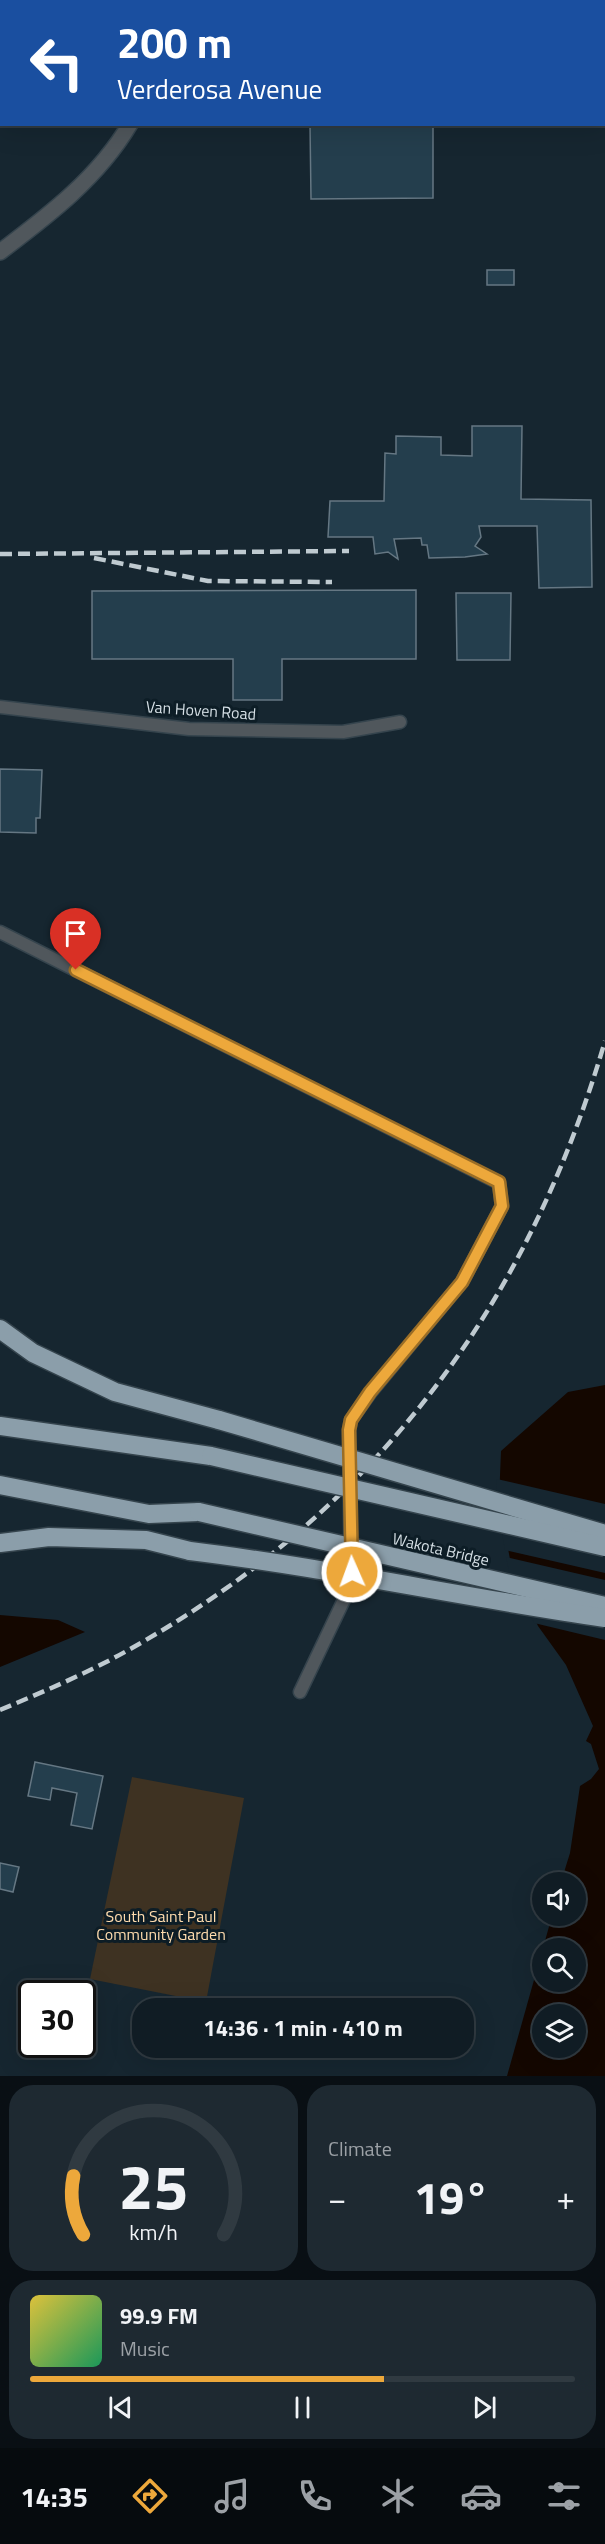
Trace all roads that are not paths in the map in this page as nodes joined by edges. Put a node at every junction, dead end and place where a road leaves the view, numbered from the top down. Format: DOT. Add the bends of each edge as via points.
graph roads {
  1 [pos="128,126"];
  2 [pos="0,252"];
  3 [pos="0,707"];
  4 [pos="400,722"];
  5 [pos="0,932"];
  6 [pos="0,1329"];
  7 [pos="0,1426"];
  8 [pos="0,1485"];
  9 [pos="605,1534"];
  10 [pos="0,1543"];
  11 [pos="605,1547"];
  12 [pos="605,1606"];
  13 [pos="605,1618"];
  14 [pos="300,1692"];
  1 -- 2 [label="street" via="85,183"];
  3 -- 4 [label="street, Van Hoven Road" via="189,729 343,732"];
  5 -- 14 [label="street" via="499,1182 502,1206 462,1282 351,1420 351,1585"];
  6 -- 9 [label="highway, bridge" via="33,1353 114,1392"];
  7 -- 11 [label="highway, bridge" via="211,1456"];
  8 -- 12 [label="highway, Wakota Bridge, bridge" via="149,1515 199,1512"];
  10 -- 13 [label="highway, bridge" via="49,1538 146,1540 190,1551 306,1566 477,1599"];
}
